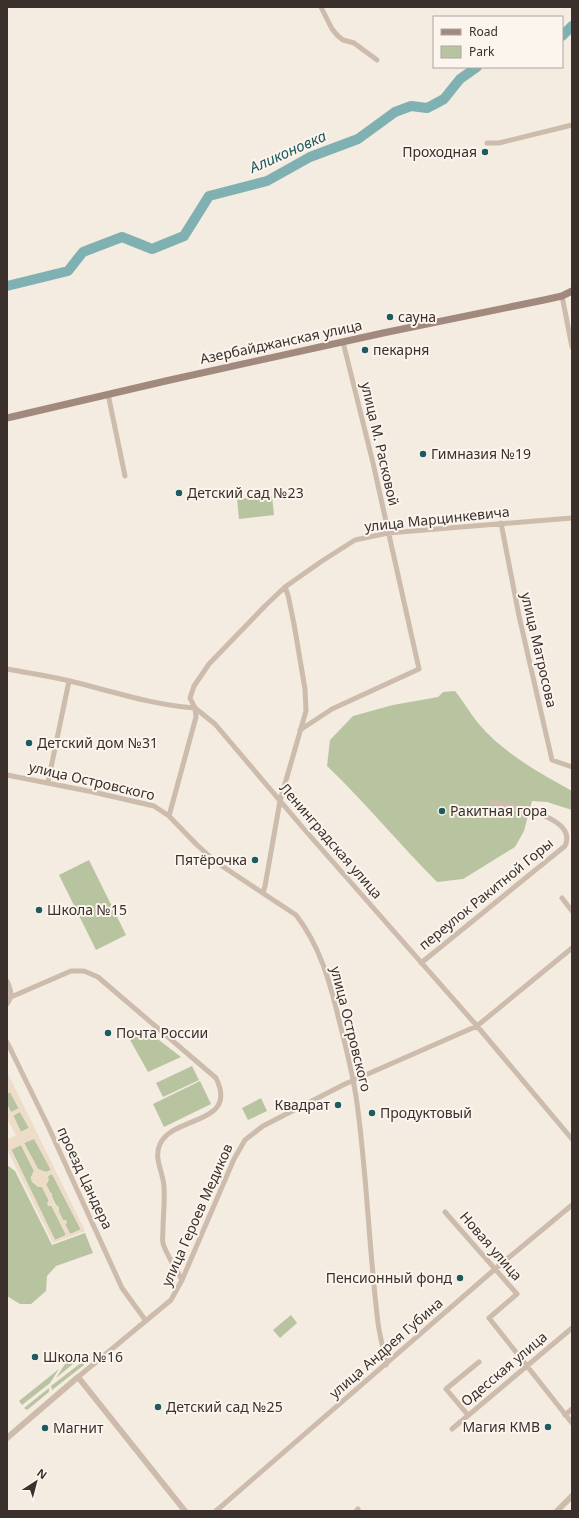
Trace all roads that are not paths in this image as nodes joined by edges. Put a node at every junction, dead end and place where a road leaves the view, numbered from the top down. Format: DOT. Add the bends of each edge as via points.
graph roads {
  1 [pos="321,7"];
  2 [pos="377,60"];
  3 [pos="572,125"];
  4 [pos="487,143"];
  5 [pos="572,291"];
  6 [pos="562,296"];
  7 [pos="343,342"];
  8 [pos="572,347"];
  9 [pos="108,394"];
  10 [pos="7,418"];
  11 [pos="126,476"];
  12 [pos="572,518"];
  13 [pos="501,523"];
  14 [pos="388,533"];
  15 [pos="285,587"];
  16 [pos="7,669"];
  17 [pos="70,681"];
  18 [pos="195,708"];
  19 [pos="300,730"];
  20 [pos="572,767"];
  21 [pos="7,775"];
  22 [pos="48,782"];
  23 [pos="280,801"];
  24 [pos="492,802"];
  25 [pos="169,816"];
  26 [pos="263,893"];
  27 [pos="562,898"];
  28 [pos="572,910"];
  29 [pos="572,948"];
  30 [pos="421,963"];
  31 [pos="7,981"];
  32 [pos="11,997"];
  33 [pos="7,1004"];
  34 [pos="477,1026"];
  35 [pos="7,1042"];
  36 [pos="352,1080"];
  37 [pos="572,1139"];
  38 [pos="572,1205"];
  39 [pos="445,1212"];
  40 [pos="495,1269"];
  41 [pos="182,1280"];
  42 [pos="146,1321"];
  43 [pos="572,1328"];
  44 [pos="479,1362"];
  45 [pos="386,1364"];
  46 [pos="528,1366"];
  47 [pos="78,1377"];
  48 [pos="572,1409"];
  49 [pos="468,1415"];
  50 [pos="565,1415"];
  51 [pos="572,1423"];
  52 [pos="452,1429"];
  53 [pos="7,1438"];
  54 [pos="572,1496"];
  55 [pos="185,1511"];
  56 [pos="216,1511"];
  57 [pos="557,1511"];
  1 -- 2 [label="street" via="338,36 354,43"];
  3 -- 4 [label="street" via="499,143"];
  5 -- 6 [label="main road, Азербайджанская улица"];
  6 -- 7 [label="main road, Азербайджанская улица"];
  6 -- 8 [label="street"];
  7 -- 9 [label="main road, Азербайджанская улица"];
  7 -- 14 [label="street, улица М. Расковой"];
  9 -- 10 [label="main road, Азербайджанская улица"];
  9 -- 11 [label="street"];
  12 -- 13 [label="street, улица Марцинкевича"];
  13 -- 14 [label="street, улица Марцинкевича"];
  13 -- 20 [label="street, улица Матросова" via="552,760"];
  14 -- 15 [label="street, улица Марцинкевича" via="355,540"];
  14 -- 19 [label="street, улица М. Расковой" via="419,669 332,709"];
  15 -- 18 [label="street, улица Марцинкевича" via="209,664 191,693 190,698"];
  15 -- 19 [label="street" via="305,689 306,711"];
  16 -- 17 [label="street"];
  17 -- 18 [label="street" via="145,700"];
  17 -- 22 [label="street"];
  18 -- 23 [label="street, Ленинградская улица" via="215,724"];
  18 -- 25 [label="street, улица Марцинкевича" via="196,717"];
  19 -- 23 [label="street"];
  21 -- 22 [label="street, улица Островского"];
  22 -- 25 [label="street, улица Островского" via="154,806"];
  23 -- 26 [label="street"];
  23 -- 30 [label="street, Ленинградская улица"];
  24 -- 30 [label="street, переулок Ракитной Горы" via="530,809 554,820 566,829 568,840 565,846"];
  25 -- 26 [label="street, улица Островского" via="216,862"];
  26 -- 36 [label="street, улица Островского" via="296,915 313,940 330,986"];
  27 -- 28 [label="street"];
  29 -- 34 [label="street, улица Героев Медиков"];
  30 -- 34 [label="street, Ленинградская улица"];
  31 -- 32 [label="street"];
  32 -- 33 [label="street"];
  32 -- 41 [label="street" via="71,971 84,971 98,977 216,1078 222,1098 218,1106 211,1114 171,1132 160,1143 157,1155 164,1187 163,1243"];
  34 -- 36 [label="street, улица Героев Медиков"];
  34 -- 37 [label="street, Ленинградская улица"];
  35 -- 42 [label="street, проезд Цандера" via="122,1288"];
  36 -- 41 [label="street, улица Героев Медиков" via="263,1126 245,1140 234,1159"];
  36 -- 45 [label="street, улица Островского" via="360,1129 378,1324"];
  38 -- 40 [label="street, улица Андрея Губина"];
  39 -- 40 [label="street, Новая улица"];
  40 -- 45 [label="street, улица Андрея Губина"];
  40 -- 46 [label="street, Новая улица" via="517,1294 489,1318"];
  41 -- 42 [label="street, улица Героев Медиков" via="171,1300"];
  42 -- 47 [label="street, улица Героев Медиков"];
  43 -- 46 [label="street, Одесская улица"];
  44 -- 49 [label="street" via="446,1389"];
  45 -- 56 [label="street, улица Андрея Губина"];
  46 -- 49 [label="street, Одесская улица"];
  46 -- 50 [label="street, Новая улица"];
  47 -- 53 [label="street, улица Героев Медиков"];
  47 -- 55 [label="street"];
  48 -- 50 [label="street"];
  49 -- 52 [label="street, Одесская улица"];
  50 -- 51 [label="street, Новая улица"];
  54 -- 57 [label="street"];
}
